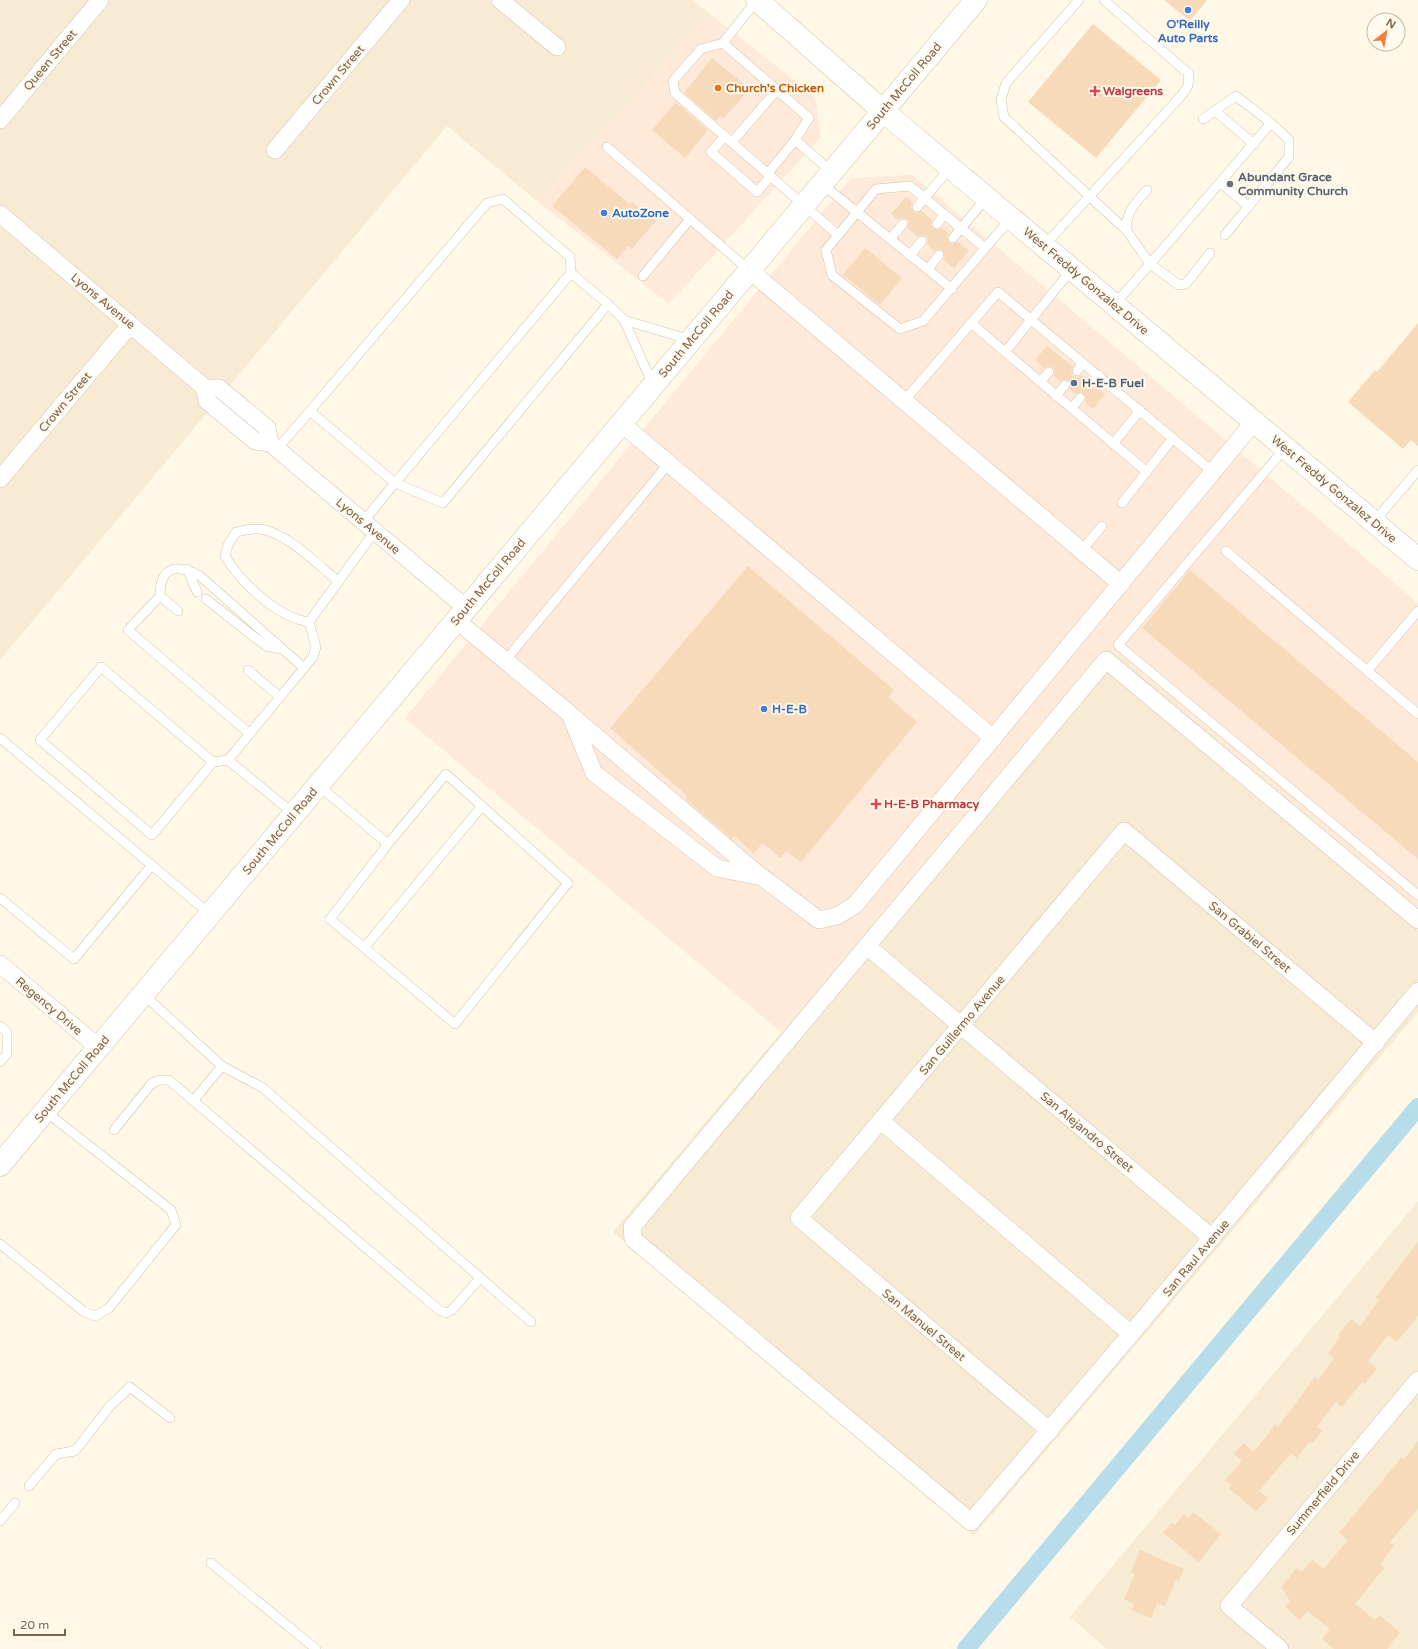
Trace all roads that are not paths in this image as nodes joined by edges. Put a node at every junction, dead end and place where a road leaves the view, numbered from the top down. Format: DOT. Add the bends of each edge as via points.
graph roads {
  1 [pos="100,0"];
  2 [pos="401,0"];
  3 [pos="500,0"];
  4 [pos="757,0"];
  5 [pos="976,0"];
  6 [pos="1079,0"];
  7 [pos="1104,0"];
  8 [pos="723,43"];
  9 [pos="557,48"];
  10 [pos="777,90"];
  11 [pos="883,111"];
  12 [pos="1215,111"];
  13 [pos="1204,119"];
  14 [pos="0,120"];
  15 [pos="1272,123"];
  16 [pos="729,139"];
  17 [pos="795,140"];
  18 [pos="1254,144"];
  19 [pos="607,147"];
  20 [pos="276,150"];
  21 [pos="950,168"];
  22 [pos="770,174"];
  23 [pos="827,178"];
  24 [pos="1221,183"];
  25 [pos="1146,190"];
  26 [pos="1089,195"];
  27 [pos="924,198"];
  28 [pos="986,198"];
  29 [pos="804,205"];
  30 [pos="917,207"];
  31 [pos="1248,207"];
  32 [pos="857,211"];
  33 [pos="0,214"];
  34 [pos="944,215"];
  35 [pos="1011,218"];
  36 [pos="690,219"];
  37 [pos="903,224"];
  38 [pos="937,224"];
  39 [pos="961,228"];
  40 [pos="1127,231"];
  41 [pos="838,235"];
  42 [pos="1225,235"];
  43 [pos="890,238"];
  44 [pos="953,238"];
  45 [pos="922,241"];
  46 [pos="1044,246"];
  47 [pos="985,248"];
  48 [pos="1210,253"];
  49 [pos="910,255"];
  50 [pos="938,255"];
  51 [pos="1150,264"];
  52 [pos="928,269"];
  53 [pos="1072,269"];
  54 [pos="749,270"];
  55 [pos="571,272"];
  56 [pos="643,276"];
  57 [pos="952,289"];
  58 [pos="608,304"];
  59 [pos="1114,305"];
  60 [pos="624,320"];
  61 [pos="1032,320"];
  62 [pos="971,323"];
  63 [pos="130,324"];
  64 [pos="691,340"];
  65 [pos="1067,349"];
  66 [pos="1005,352"];
  67 [pos="1060,357"];
  68 [pos="1083,363"];
  69 [pos="1077,370"];
  70 [pos="1049,372"];
  71 [pos="1098,376"];
  72 [pos="1040,382"];
  73 [pos="1092,383"];
  74 [pos="654,385"];
  75 [pos="1065,385"];
  76 [pos="1056,396"];
  77 [pos="1080,398"];
  78 [pos="904,401"];
  79 [pos="1072,408"];
  80 [pos="1140,410"];
  81 [pos="310,411"];
  82 [pos="1254,422"];
  83 [pos="621,423"];
  84 [pos="1173,438"];
  85 [pos="1113,444"];
  86 [pos="274,446"];
  87 [pos="1286,448"];
  88 [pos="669,464"];
  89 [pos="1418,470"];
  90 [pos="1147,472"];
  91 [pos="1213,472"];
  92 [pos="0,479"];
  93 [pos="1414,481"];
  94 [pos="395,483"];
  95 [pos="1122,503"];
  96 [pos="1374,522"];
  97 [pos="1102,526"];
  98 [pos="369,527"];
  99 [pos="1082,550"];
  100 [pos="1226,551"];
  101 [pos="1418,559"];
  102 [pos="187,569"];
  103 [pos="338,581"];
  104 [pos="1121,584"];
  105 [pos="198,592"];
  106 [pos="160,596"];
  107 [pos="206,599"];
  108 [pos="178,611"];
  109 [pos="1418,611"];
  110 [pos="461,614"];
  111 [pos="309,622"];
  112 [pos="1118,645"];
  113 [pos="284,650"];
  114 [pos="1106,660"];
  115 [pos="505,661"];
  116 [pos="304,668"];
  117 [pos="248,670"];
  118 [pos="1368,671"];
  119 [pos="280,697"];
  120 [pos="570,714"];
  121 [pos="1418,714"];
  122 [pos="250,734"];
  123 [pos="0,738"];
  124 [pos="993,738"];
  125 [pos="228,760"];
  126 [pos="213,762"];
  127 [pos="318,785"];
  128 [pos="482,806"];
  129 [pos="294,814"];
  130 [pos="1124,831"];
  131 [pos="388,844"];
  132 [pos="152,865"];
  133 [pos="762,877"];
  134 [pos="1418,895"];
  135 [pos="0,898"];
  136 [pos="210,914"];
  137 [pos="1418,920"];
  138 [pos="867,946"];
  139 [pos="364,948"];
  140 [pos="0,964"];
  141 [pos="1418,991"];
  142 [pos="143,994"];
  143 [pos="0,1026"];
  144 [pos="961,1026"];
  145 [pos="1376,1043"];
  146 [pos="98,1047"];
  147 [pos="0,1062"];
  148 [pos="222,1066"];
  149 [pos="194,1101"];
  150 [pos="45,1111"];
  151 [pos="881,1121"];
  152 [pos="114,1130"];
  153 [pos="0,1165"];
  154 [pos="799,1218"];
  155 [pos="1212,1238"];
  156 [pos="0,1244"];
  157 [pos="480,1278"];
  158 [pos="531,1322"];
  159 [pos="1131,1334"];
  160 [pos="1418,1380"];
  161 [pos="170,1418"];
  162 [pos="1050,1431"];
  163 [pos="29,1486"];
  164 [pos="15,1503"];
  165 [pos="0,1521"];
  166 [pos="211,1563"];
  167 [pos="316,1649"];
  168 [pos="1280,1649"];
  1 -- 14 [label="street, Queen Street"];
  2 -- 20 [label="street, Crown Street"];
  3 -- 9 [label="street"];
  4 -- 8 [label="lane"];
  4 -- 11 [label="main road, West Freddy Gonzalez Drive"];
  5 -- 11 [label="main road, South McColl Road"];
  6 -- 26 [label="lane" via="1006,83 1001,100 1004,116"];
  7 -- 26 [label="lane" via="1189,74 1188,86 1181,96"];
  8 -- 10 [label="lane"];
  8 -- 16 [label="lane" via="701,50 673,81 675,93"];
  10 -- 16 [label="lane"];
  10 -- 17 [label="lane" via="809,118"];
  11 -- 21 [label="main road, West Freddy Gonzalez Drive"];
  11 -- 23 [label="main road, South McColl Road"];
  12 -- 13 [label="lane"];
  12 -- 15 [label="lane" via="1236,96"];
  12 -- 18 [label="lane"];
  15 -- 18 [label="lane"];
  15 -- 31 [label="lane" via="1289,140 1289,157"];
  16 -- 22 [label="lane"];
  16 -- 22 [label="lane" via="711,152 757,192"];
  17 -- 22 [label="lane"];
  17 -- 23 [label="lane"];
  18 -- 24 [label="lane"];
  19 -- 36 [label="lane"];
  21 -- 27 [label="lane"];
  21 -- 28 [label="main road, West Freddy Gonzalez Drive"];
  22 -- 29 [label="lane"];
  23 -- 29 [label="main road, South McColl Road"];
  23 -- 32 [label="lane"];
  24 -- 31 [label="lane"];
  24 -- 51 [label="lane"];
  25 -- 40 [label="lane" via="1131,208 1126,221"];
  26 -- 40 [label="lane"];
  26 -- 46 [label="lane"];
  27 -- 30 [label="lane"];
  27 -- 32 [label="lane" via="910,186 876,189"];
  27 -- 34 [label="lane"];
  28 -- 35 [label="main road, West Freddy Gonzalez Drive"];
  28 -- 39 [label="lane"];
  29 -- 41 [label="lane"];
  29 -- 54 [label="main road, South McColl Road"];
  31 -- 42 [label="lane"];
  32 -- 41 [label="lane"];
  32 -- 43 [label="lane"];
  33 -- 63 [label="street, Lyons Avenue"];
  34 -- 38 [label="lane"];
  34 -- 39 [label="lane"];
  35 -- 46 [label="main road, West Freddy Gonzalez Drive"];
  35 -- 47 [label="lane"];
  36 -- 54 [label="lane"];
  36 -- 56 [label="lane"];
  37 -- 43 [label="lane"];
  39 -- 44 [label="lane"];
  39 -- 47 [label="lane"];
  40 -- 51 [label="lane"];
  41 -- 57 [label="lane" via="826,250 832,275 900,329 923,321"];
  43 -- 49 [label="lane"];
  45 -- 49 [label="lane"];
  46 -- 53 [label="main road, West Freddy Gonzalez Drive"];
  47 -- 57 [label="lane"];
  48 -- 51 [label="lane" via="1186,284 1178,285"];
  49 -- 52 [label="lane"];
  50 -- 52 [label="lane"];
  51 -- 59 [label="lane"];
  52 -- 57 [label="lane"];
  53 -- 59 [label="main road, West Freddy Gonzalez Drive"];
  53 -- 61 [label="lane"];
  54 -- 64 [label="main road, South McColl Road"];
  54 -- 78 [label="street"];
  55 -- 58 [label="lane"];
  55 -- 81 [label="lane" via="570,257 503,199 487,203"];
  55 -- 94 [label="lane"];
  58 -- 60 [label="lane"];
  58 -- 94 [label="lane" via="443,503"];
  59 -- 82 [label="main road, West Freddy Gonzalez Drive"];
  60 -- 64 [label="lane"];
  60 -- 74 [label="lane"];
  61 -- 62 [label="lane" via="998,292"];
  61 -- 65 [label="lane"];
  61 -- 66 [label="lane"];
  62 -- 66 [label="lane"];
  62 -- 78 [label="lane"];
  63 -- 86 [label="street, Lyons Avenue" via="205,388 219,388 267,428"];
  63 -- 92 [label="street, Crown Street"];
  64 -- 74 [label="main road, South McColl Road"];
  65 -- 67 [label="lane"];
  65 -- 68 [label="lane"];
  66 -- 72 [label="lane"];
  68 -- 69 [label="lane"];
  68 -- 71 [label="lane"];
  70 -- 72 [label="lane"];
  71 -- 73 [label="lane"];
  71 -- 80 [label="lane"];
  72 -- 76 [label="lane"];
  74 -- 83 [label="main road, South McColl Road"];
  75 -- 76 [label="lane"];
  76 -- 79 [label="lane"];
  77 -- 79 [label="lane"];
  78 -- 99 [label="street"];
  79 -- 85 [label="lane"];
  80 -- 84 [label="lane"];
  80 -- 85 [label="lane"];
  81 -- 86 [label="lane"];
  81 -- 94 [label="lane"];
  82 -- 87 [label="main road, West Freddy Gonzalez Drive"];
  82 -- 91 [label="street, Lyons Avenue"];
  83 -- 88 [label="street"];
  83 -- 110 [label="main road, South McColl Road"];
  84 -- 90 [label="lane"];
  84 -- 91 [label="lane"];
  85 -- 90 [label="lane"];
  86 -- 98 [label="street, Lyons Avenue"];
  87 -- 96 [label="main road, West Freddy Gonzalez Drive"];
  87 -- 112 [label="lane"];
  88 -- 115 [label="lane"];
  88 -- 124 [label="street"];
  89 -- 93 [label="lane"];
  90 -- 95 [label="lane"];
  91 -- 104 [label="street, Lyons Avenue"];
  93 -- 96 [label="lane"];
  94 -- 98 [label="lane"];
  96 -- 101 [label="main road, West Freddy Gonzalez Drive"];
  97 -- 99 [label="lane"];
  98 -- 103 [label="lane"];
  98 -- 110 [label="street, Lyons Avenue"];
  99 -- 104 [label="street"];
  100 -- 118 [label="lane"];
  102 -- 105 [label="lane"];
  102 -- 106 [label="lane" via="176,568 167,573 160,585"];
  102 -- 113 [label="lane" via="200,576"];
  103 -- 111 [label="lane"];
  103 -- 111 [label="lane" via="286,540 269,531 256,528 236,532 225,556 232,568 281,613 296,620"];
  104 -- 124 [label="street, Lyons Avenue"];
  106 -- 108 [label="lane"];
  106 -- 122 [label="lane" via="128,630"];
  107 -- 113 [label="lane" via="266,646"];
  109 -- 118 [label="lane"];
  110 -- 115 [label="street, Lyons Avenue"];
  110 -- 127 [label="main road, South McColl Road"];
  111 -- 116 [label="lane" via="316,646 313,657"];
  112 -- 114 [label="lane"];
  112 -- 134 [label="lane"];
  113 -- 116 [label="lane"];
  114 -- 137 [label="street"];
  114 -- 138 [label="street"];
  115 -- 120 [label="street, Lyons Avenue"];
  116 -- 119 [label="lane"];
  117 -- 119 [label="lane"];
  118 -- 121 [label="lane"];
  119 -- 122 [label="lane"];
  120 -- 133 [label="street, Lyons Avenue"];
  120 -- 133 [label="street" via="594,773 717,868"];
  122 -- 125 [label="lane"];
  123 -- 132 [label="lane"];
  124 -- 133 [label="street, Lyons Avenue" via="855,905 837,916 819,920"];
  125 -- 126 [label="lane"];
  125 -- 129 [label="lane"];
  126 -- 126 [label="lane" via="152,834 40,740 101,667"];
  127 -- 129 [label="main road, South McColl Road"];
  127 -- 131 [label="lane"];
  128 -- 131 [label="lane" via="446,774"];
  128 -- 139 [label="lane"];
  128 -- 139 [label="lane" via="568,883 455,1024"];
  129 -- 136 [label="main road, South McColl Road"];
  130 -- 144 [label="street, San Guillermo Avenue"];
  130 -- 145 [label="street, San Grabiel Street"];
  131 -- 139 [label="lane" via="330,919"];
  132 -- 135 [label="lane" via="74,960"];
  132 -- 136 [label="lane"];
  136 -- 142 [label="main road, South McColl Road"];
  138 -- 144 [label="street, San Alejandro Street"];
  138 -- 162 [label="street, San Raul Avenue" via="632,1227 633,1239 971,1522"];
  140 -- 146 [label="street, Regency Drive"];
  141 -- 145 [label="street, San Raul Avenue"];
  142 -- 146 [label="main road, South McColl Road"];
  142 -- 148 [label="lane"];
  143 -- 147 [label="lane" via="7,1032 7,1039 6,1054"];
  144 -- 151 [label="street, San Guillermo Avenue"];
  144 -- 155 [label="street, San Alejandro Street"];
  145 -- 155 [label="street, San Raul Avenue"];
  146 -- 150 [label="main road, South McColl Road"];
  148 -- 149 [label="lane"];
  148 -- 157 [label="lane" via="263,1088"];
  149 -- 152 [label="lane" via="169,1080 160,1080 152,1083"];
  149 -- 157 [label="lane" via="439,1310 452,1310"];
  150 -- 153 [label="main road, South McColl Road"];
  150 -- 156 [label="lane" via="171,1210 176,1225 110,1308 95,1316 83,1311"];
  151 -- 154 [label="street, San Guillermo Avenue"];
  151 -- 159 [label="street"];
  154 -- 162 [label="street, San Manuel Street"];
  155 -- 159 [label="street, San Raul Avenue"];
  157 -- 158 [label="lane"];
  159 -- 162 [label="street, San Raul Avenue"];
  160 -- 168 [label="street, Summerfield Drive" via="1229,1606"];
  161 -- 163 [label="lane" via="130,1387 110,1406 75,1452 56,1454"];
  164 -- 165 [label="lane"];
  166 -- 167 [label="lane"];
}
